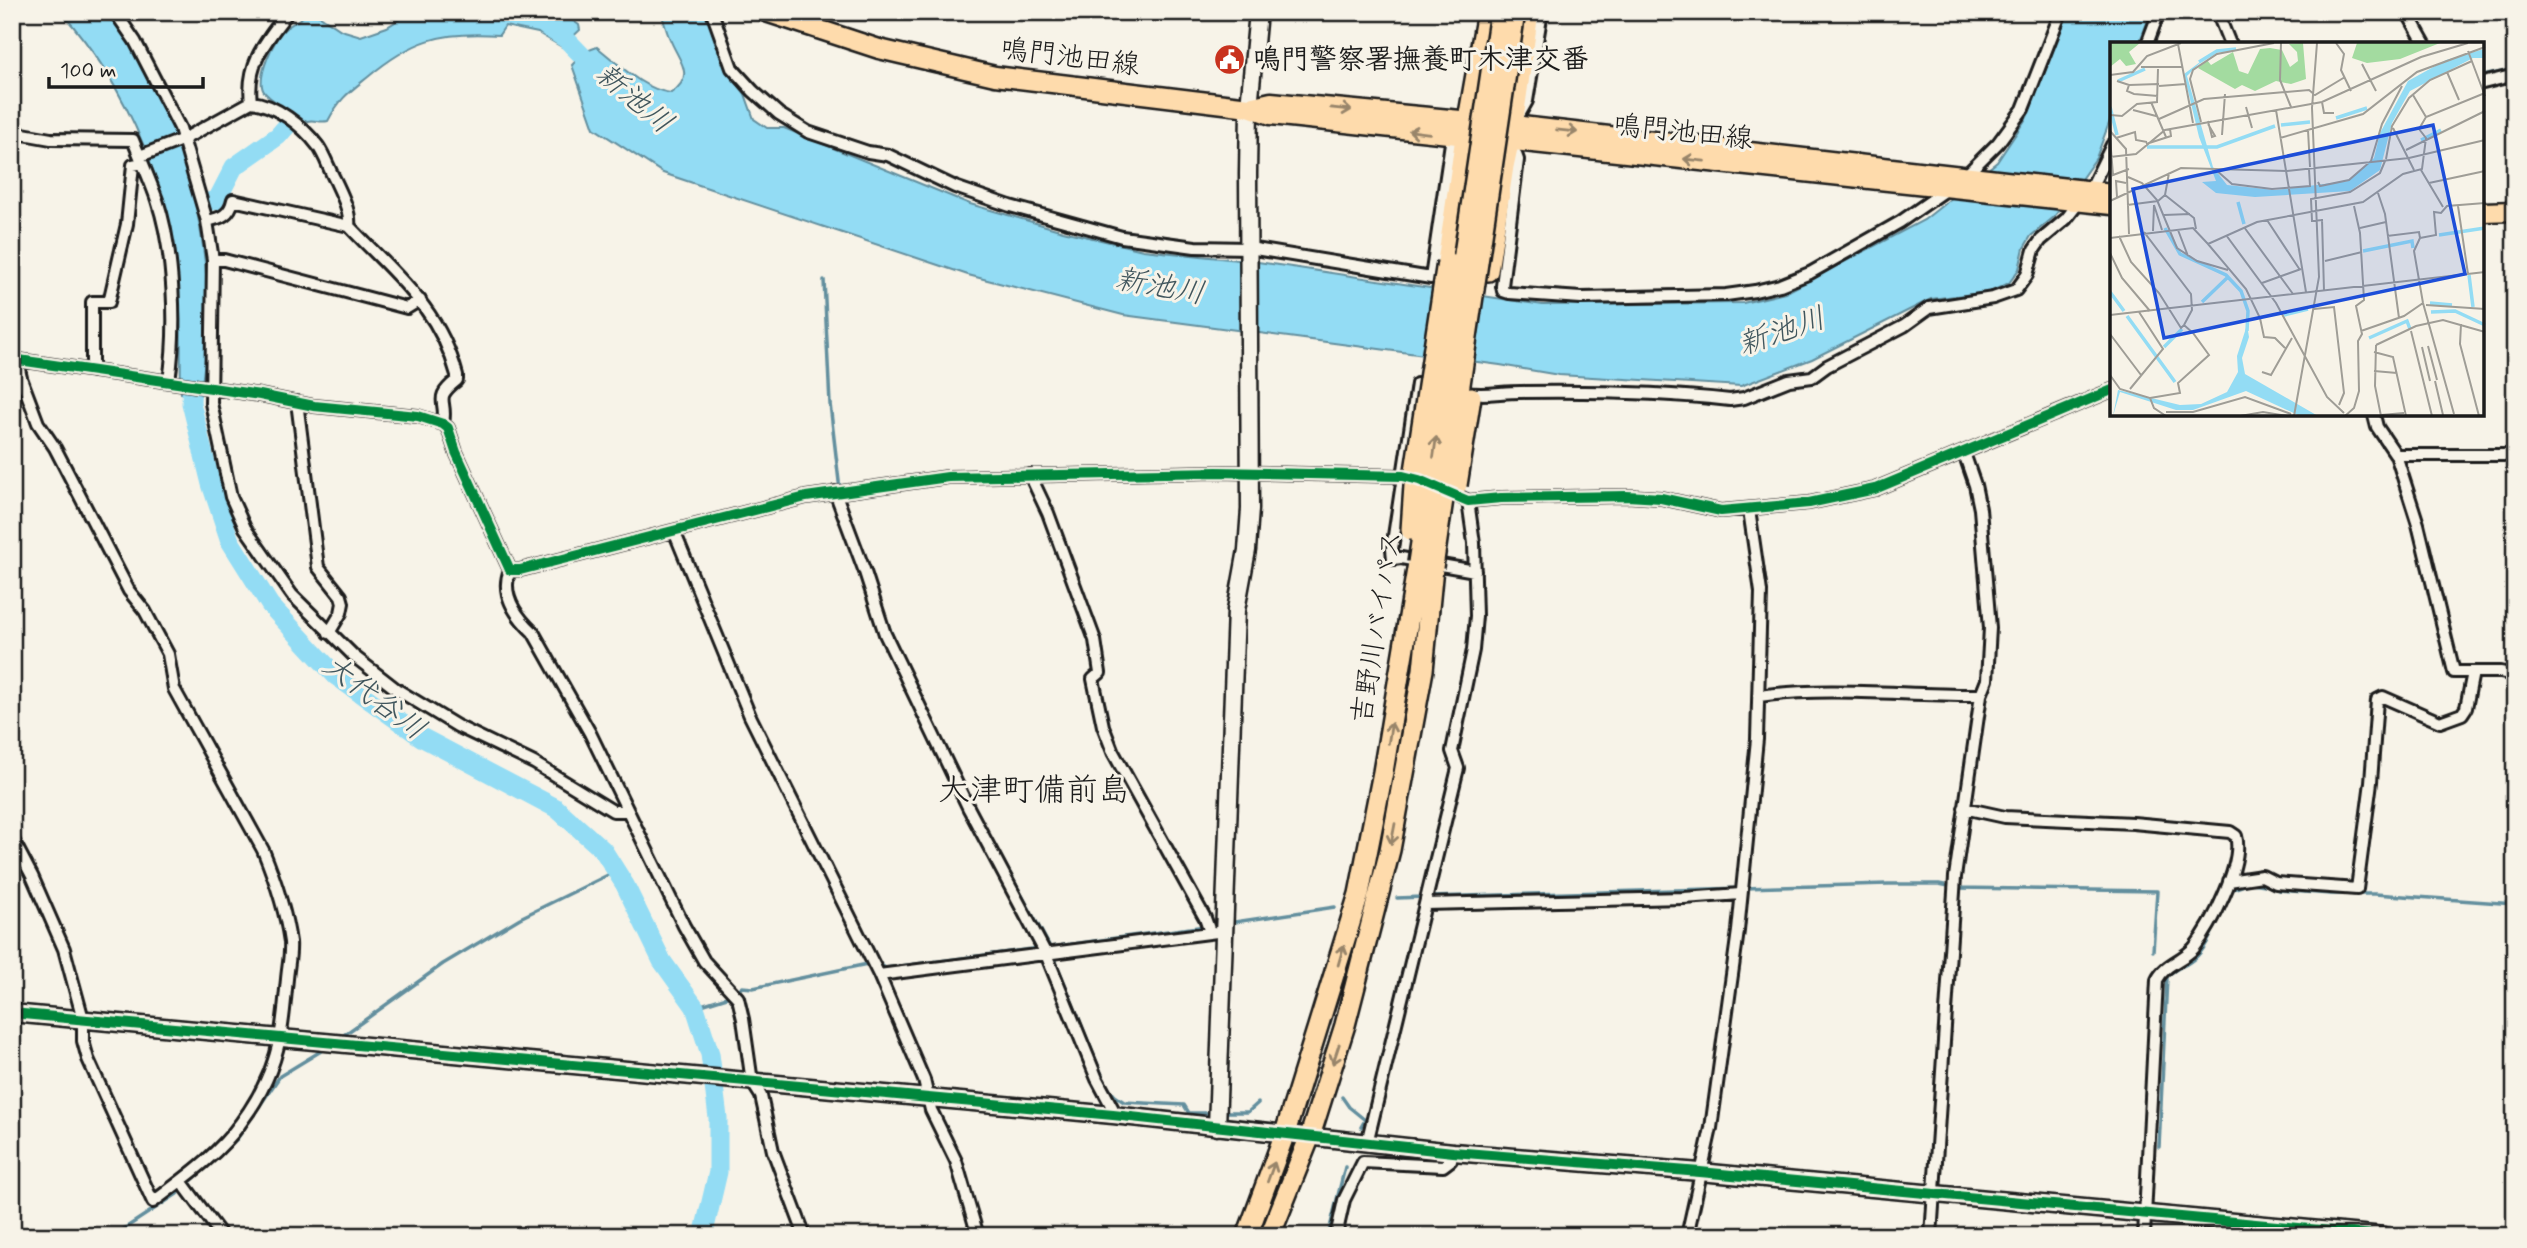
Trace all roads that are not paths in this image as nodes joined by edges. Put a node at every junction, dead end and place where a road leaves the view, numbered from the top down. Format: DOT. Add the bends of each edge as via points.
graph roads {
  1 [pos="115,12"];
  2 [pos="288,12"];
  3 [pos="712,12"];
  4 [pos="766,12"];
  5 [pos="1258,12"];
  6 [pos="1478,12"];
  7 [pos="1487,12"];
  8 [pos="1500,12"];
  9 [pos="1515,12"];
  10 [pos="1529,12"];
  11 [pos="1542,12"];
  12 [pos="2061,12"];
  13 [pos="2159,12"];
  14 [pos="2217,12"];
  15 [pos="2407,12"];
  16 [pos="2148,42"];
  17 [pos="2229,42"];
  18 [pos="2425,42"];
  19 [pos="2515,75"];
  20 [pos="2485,82"];
  21 [pos="251,102"];
  22 [pos="1249,107"];
  23 [pos="12,132"];
  24 [pos="1462,132"];
  25 [pos="1512,132"];
  26 [pos="182,140"];
  27 [pos="2110,148"];
  28 [pos="142,158"];
  29 [pos="1961,183"];
  30 [pos="2110,193"];
  31 [pos="2079,195"];
  32 [pos="2110,204"];
  33 [pos="204,210"];
  34 [pos="2515,211"];
  35 [pos="2485,212"];
  36 [pos="2515,223"];
  37 [pos="2485,224"];
  38 [pos="349,226"];
  39 [pos="1249,252"];
  40 [pos="212,260"];
  41 [pos="420,300"];
  42 [pos="15,359"];
  43 [pos="92,371"];
  44 [pos="173,382"];
  45 [pos="208,387"];
  46 [pos="2110,391"];
  47 [pos="297,402"];
  48 [pos="2374,416"];
  49 [pos="443,424"];
  50 [pos="1965,453"];
  51 [pos="2396,455"];
  52 [pos="2515,455"];
  53 [pos="1249,474"];
  54 [pos="1030,475"];
  55 [pos="1403,476"];
  56 [pos="835,492"];
  57 [pos="1468,501"];
  58 [pos="1749,510"];
  59 [pos="674,531"];
  60 [pos="1425,565"];
  61 [pos="510,570"];
  62 [pos="1475,571"];
  63 [pos="329,633"];
  64 [pos="2473,673"];
  65 [pos="2515,675"];
  66 [pos="1981,695"];
  67 [pos="1759,696"];
  68 [pos="1964,808"];
  69 [pos="626,811"];
  70 [pos="12,838"];
  71 [pos="2229,881"];
  72 [pos="1741,894"];
  73 [pos="1425,904"];
  74 [pos="1216,932"];
  75 [pos="1046,954"];
  76 [pos="879,975"];
  77 [pos="12,1013"];
  78 [pos="83,1019"];
  79 [pos="280,1038"];
  80 [pos="747,1081"];
  81 [pos="927,1097"];
  82 [pos="1114,1115"];
  83 [pos="1217,1127"];
  84 [pos="1285,1133"];
  85 [pos="1310,1136"];
  86 [pos="1367,1143"];
  87 [pos="1453,1152"];
  88 [pos="1700,1172"];
  89 [pos="181,1181"];
  90 [pos="1933,1193"];
  91 [pos="2145,1214"];
  92 [pos="222,1236"];
  93 [pos="805,1236"];
  94 [pos="978,1236"];
  95 [pos="1247,1236"];
  96 [pos="1270,1236"];
  97 [pos="1336,1236"];
  98 [pos="1687,1236"];
  99 [pos="1931,1236"];
  100 [pos="2144,1236"];
  101 [pos="2384,1236"];
  1 -- 26 [label="street" via="135,41"];
  2 -- 21 [label="street" via="257,54 249,89"];
  3 -- 39 [label="street" via="732,68 779,114 808,132 888,155 999,202 1122,237"];
  4 -- 22 [label="main road, 鳴門池田線" via="879,49 995,76"];
  5 -- 22 [label="street"];
  6 -- 24 [label="street"];
  7 -- 24 [label="highway"];
  60 -- 8 [label="highway, 吉野川バイパス, one-way, bridge"];
  9 -- 60 [label="highway, 吉野川バイパス, bridge"];
  10 -- 25 [label="highway"];
  11 -- 25 [label="street" via="1527,101"];
  12 -- 29 [label="street" via="2023,109"];
  13 -- 16 [label="street"];
  14 -- 17 [label="street"];
  15 -- 18 [label="street"];
  19 -- 20 [label="street"];
  21 -- 26 [label="street"];
  21 -- 38 [label="street" via="275,110 319,147 341,192"];
  22 -- 24 [label="main road, 鳴門池田線" via="1271,102"];
  22 -- 39 [label="street"];
  23 -- 28 [label="street" via="51,139 133,140"];
  24 -- 25 [label="main road, 鳴門池田線"];
  24 -- 39 [label="street" via="1430,278"];
  24 -- 60 [label="highway, bridge" via="1415,471"];
  25 -- 29 [label="main road, 鳴門池田線"];
  25 -- 29 [label="street" via="1518,160 1502,286 1509,293 1581,298 1726,295 1780,285 1810,273"];
  25 -- 60 [label="highway, bridge" via="1463,454"];
  26 -- 28 [label="street"];
  26 -- 33 [label="street"];
  27 -- 31 [label="street"];
  28 -- 43 [label="street" via="133,165 127,223 109,302 92,302"];
  28 -- 44 [label="street" via="165,236 174,334"];
  29 -- 31 [label="main road, 鳴門池田線"];
  30 -- 31 [label="main road, 鳴門池田線"];
  31 -- 32 [label="main road, 鳴門池田線"];
  31 -- 55 [label="street" via="2066,219 2034,250 2027,275 2016,290 1929,308 1812,377 1789,380 1744,398 1643,392 1484,396 1417,384"];
  33 -- 38 [label="street" via="226,214 233,200"];
  33 -- 40 [label="street"];
  34 -- 35 [label="main road"];
  36 -- 37 [label="main road"];
  38 -- 41 [label="street"];
  39 -- 53 [label="street"];
  40 -- 41 [label="street" via="407,307"];
  40 -- 45 [label="street" via="213,368"];
  41 -- 49 [label="street" via="442,332 457,375 441,398"];
  42 -- 43 [label="street"];
  42 -- 79 [label="street" via="38,424 168,654 174,689 272,872 290,942"];
  43 -- 44 [label="street"];
  44 -- 45 [label="street"];
  45 -- 47 [label="street"];
  45 -- 63 [label="street" via="231,497 244,528 292,595"];
  46 -- 50 [label="street"];
  47 -- 49 [label="street" via="418,416"];
  47 -- 63 [label="street" via="318,567 343,603"];
  48 -- 51 [label="street"];
  49 -- 61 [label="street"];
  50 -- 58 [label="street" via="1875,489 1821,502"];
  50 -- 66 [label="street" via="1980,509 1990,628 1987,680"];
  51 -- 52 [label="street"];
  51 -- 64 [label="street" via="2454,672"];
  53 -- 54 [label="street"];
  53 -- 55 [label="street"];
  53 -- 74 [label="street" via="1250,509 1236,610"];
  54 -- 56 [label="street" via="948,477"];
  54 -- 74 [label="street" via="1095,640 1100,673 1093,679 1103,726"];
  55 -- 57 [label="street"];
  55 -- 62 [label="street" via="1393,559"];
  56 -- 59 [label="street"];
  56 -- 75 [label="street" via="885,634 969,809"];
  57 -- 58 [label="street" via="1628,496 1721,511"];
  57 -- 62 [label="street"];
  58 -- 67 [label="street" via="1760,592"];
  59 -- 61 [label="street"];
  59 -- 76 [label="street" via="750,716"];
  84 -- 60 [label="highway, 吉野川バイパス, one-way" via="1359,894 1410,607"];
  60 -- 85 [label="highway, 吉野川バイパス, one-way" via="1423,670 1398,811 1345,1025"];
  61 -- 69 [label="street" via="506,580 511,604 533,632 584,722"];
  62 -- 73 [label="street" via="1473,650 1452,751 1458,768"];
  63 -- 69 [label="street" via="420,705 534,763 613,811"];
  64 -- 65 [label="street"];
  64 -- 71 [label="street" via="2462,714 2440,722 2383,697 2377,700 2357,890 2276,883 2262,876"];
  66 -- 67 [label="street" via="1842,691"];
  66 -- 68 [label="street"];
  67 -- 72 [label="street"];
  68 -- 71 [label="street" via="2005,817 2230,832 2238,842"];
  68 -- 90 [label="street" via="1954,888"];
  69 -- 80 [label="street" via="684,926 705,961 738,998"];
  70 -- 78 [label="street" via="64,950"];
  71 -- 91 [label="street" via="2194,948 2162,971 2157,980"];
  72 -- 73 [label="street"];
  72 -- 88 [label="street" via="1711,1128"];
  73 -- 86 [label="street"];
  74 -- 75 [label="street"];
  74 -- 83 [label="street"];
  75 -- 76 [label="street"];
  75 -- 82 [label="street"];
  76 -- 81 [label="street"];
  77 -- 78 [label="street"];
  78 -- 79 [label="street"];
  78 -- 89 [label="street" via="88,1059 153,1202"];
  79 -- 80 [label="street"];
  79 -- 89 [label="street" via="268,1075 240,1125"];
  80 -- 81 [label="street"];
  80 -- 93 [label="street" via="761,1096 773,1151"];
  81 -- 82 [label="street"];
  81 -- 94 [label="street" via="956,1161"];
  82 -- 83 [label="street"];
  83 -- 84 [label="street"];
  84 -- 85 [label="street"];
  95 -- 84 [label="highway, 吉野川バイパス, one-way"];
  85 -- 86 [label="street"];
  85 -- 96 [label="highway, 吉野川バイパス"];
  86 -- 87 [label="street"];
  87 -- 88 [label="street"];
  87 -- 97 [label="street" via="1443,1166 1363,1162 1344,1200"];
  88 -- 90 [label="street"];
  88 -- 98 [label="street"];
  89 -- 92 [label="street"];
  90 -- 91 [label="street"];
  90 -- 99 [label="street"];
  91 -- 100 [label="street"];
  91 -- 101 [label="street"];
}
